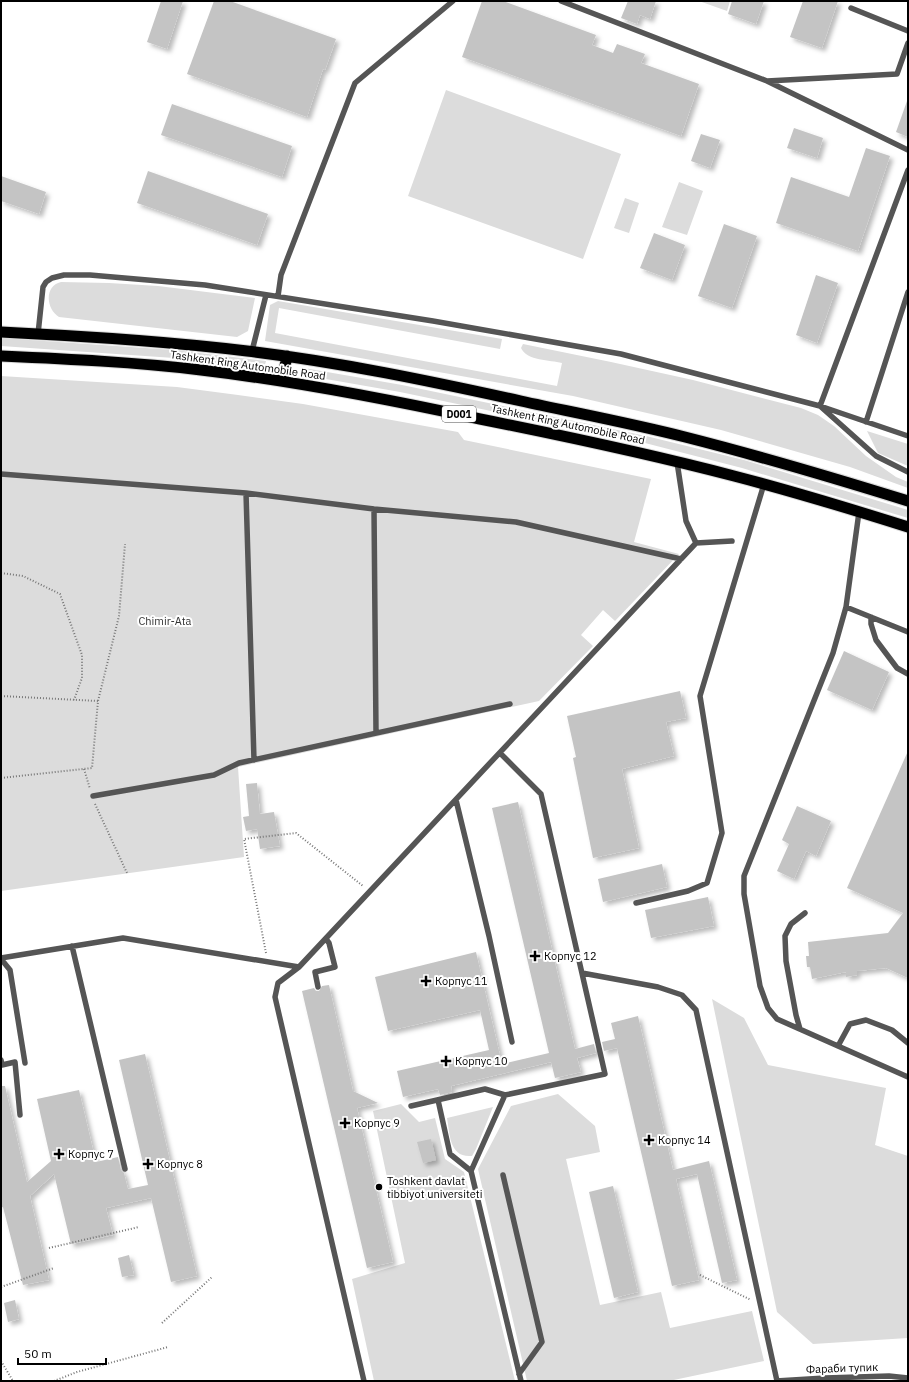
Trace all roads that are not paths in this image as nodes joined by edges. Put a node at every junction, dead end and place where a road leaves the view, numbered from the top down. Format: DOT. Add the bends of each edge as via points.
graph roads {
  1 [pos="453,1"];
  2 [pos="561,1"];
  3 [pos="851,8"];
  4 [pos="908,31"];
  5 [pos="908,43"];
  6 [pos="767,81"];
  7 [pos="908,150"];
  8 [pos="908,170"];
  9 [pos="908,292"];
  10 [pos="266,294"];
  11 [pos="278,296"];
  12 [pos="1,332"];
  13 [pos="38,334"];
  14 [pos="252,352"];
  15 [pos="1,356"];
  16 [pos="287,356"];
  17 [pos="282,381"];
  18 [pos="820,406"];
  19 [pos="866,422"];
  20 [pos="908,436"];
  21 [pos="677,462"];
  22 [pos="908,472"];
  23 [pos="1,474"];
  24 [pos="764,484"];
  25 [pos="246,493"];
  26 [pos="908,502"];
  27 [pos="374,509"];
  28 [pos="859,512"];
  29 [pos="908,527"];
  30 [pos="732,541"];
  31 [pos="696,543"];
  32 [pos="681,559"];
  33 [pos="846,607"];
  34 [pos="871,617"];
  35 [pos="908,632"];
  36 [pos="908,674"];
  37 [pos="510,704"];
  38 [pos="376,732"];
  39 [pos="500,753"];
  40 [pos="254,760"];
  41 [pos="93,796"];
  42 [pos="456,800"];
  43 [pos="636,903"];
  44 [pos="805,913"];
  45 [pos="326,939"];
  46 [pos="72,946"];
  47 [pos="1,959"];
  48 [pos="299,968"];
  49 [pos="582,973"];
  50 [pos="318,987"];
  51 [pos="800,1029"];
  52 [pos="512,1042"];
  53 [pos="908,1043"];
  54 [pos="838,1046"];
  55 [pos="1,1060"];
  56 [pos="25,1063"];
  57 [pos="908,1077"];
  58 [pos="505,1095"];
  59 [pos="438,1100"];
  60 [pos="411,1106"];
  61 [pos="20,1115"];
  62 [pos="126,1169"];
  63 [pos="471,1172"];
  64 [pos="503,1175"];
  65 [pos="519,1374"];
  66 [pos="908,1378"];
  67 [pos="861,1379"];
  68 [pos="364,1381"];
  69 [pos="521,1381"];
  70 [pos="776,1381"];
  71 [pos="854,1381"];
  1 -- 11 [label="lane" via="355,83 281,275"];
  2 -- 6 [label="lane"];
  3 -- 4 [label="lane"];
  5 -- 6 [label="lane" via="897,74"];
  6 -- 7 [label="lane"];
  8 -- 18 [label="lane"];
  9 -- 19 [label="lane"];
  10 -- 11 [label="lane"];
  10 -- 13 [label="lane" via="206,285 64,275 52,278 43,288"];
  10 -- 14 [label="lane"];
  11 -- 18 [label="lane" via="621,354"];
  12 -- 13 [label="highway, Tashkent Ring Automobile Road / D001"];
  13 -- 14 [label="highway, Tashkent Ring Automobile Road / D001" via="116,338"];
  14 -- 16 [label="highway, Tashkent Ring Automobile Road / D001"];
  15 -- 17 [label="highway, Tashkent Ring Automobile Road / D001" via="198,369"];
  16 -- 17 [label="highway"];
  16 -- 26 [label="highway, Tashkent Ring Automobile Road / D001" via="421,379 684,437 750,454"];
  17 -- 21 [label="highway, Tashkent Ring Automobile Road / D001" via="431,408"];
  18 -- 19 [label="lane"];
  18 -- 22 [label="lane" via="876,456"];
  19 -- 20 [label="lane"];
  21 -- 24 [label="highway, Tashkent Ring Automobile Road / D001"];
  21 -- 31 [label="lane" via="686,521"];
  23 -- 25 [label="lane"];
  24 -- 28 [label="highway, Tashkent Ring Automobile Road / D001"];
  24 -- 43 [label="lane" via="700,696 722,833 707,883 688,891"];
  25 -- 27 [label="lane"];
  25 -- 40 [label="lane"];
  27 -- 32 [label="lane" via="516,522"];
  27 -- 38 [label="lane"];
  28 -- 29 [label="highway, Tashkent Ring Automobile Road / D001"];
  28 -- 33 [label="lane"];
  30 -- 31 [label="lane"];
  31 -- 32 [label="lane"];
  32 -- 39 [label="lane"];
  33 -- 34 [label="lane"];
  33 -- 51 [label="lane" via="833,653 744,876 744,894 760,986 768,1008 777,1019"];
  34 -- 35 [label="lane"];
  34 -- 36 [label="lane" via="876,640 897,668"];
  37 -- 38 [label="lane"];
  38 -- 40 [label="lane"];
  39 -- 42 [label="lane"];
  39 -- 49 [label="lane" via="540,794"];
  40 -- 41 [label="lane" via="239,763 214,775"];
  42 -- 45 [label="lane"];
  42 -- 52 [label="lane"];
  44 -- 51 [label="lane" via="791,924 784,936 786,961"];
  45 -- 48 [label="lane"];
  45 -- 50 [label="lane" via="335,967 315,972"];
  46 -- 47 [label="lane"];
  46 -- 48 [label="lane" via="123,938"];
  46 -- 62 [label="lane"];
  47 -- 56 [label="lane" via="10,970"];
  48 -- 68 [label="lane" via="278,983 275,996"];
  49 -- 58 [label="lane" via="606,1074"];
  49 -- 70 [label="lane" via="658,987 682,995 696,1010"];
  51 -- 54 [label="lane"];
  53 -- 54 [label="lane" via="892,1030 866,1020 850,1024"];
  54 -- 57 [label="lane"];
  55 -- 61 [label="lane" via="2,1065 15,1062"];
  58 -- 59 [label="lane" via="486,1089"];
  58 -- 63 [label="lane"];
  59 -- 60 [label="lane"];
  59 -- 63 [label="lane" via="450,1154"];
  63 -- 65 [label="lane"];
  64 -- 65 [label="lane" via="542,1342"];
  65 -- 69 [label="lane"];
  66 -- 67 [label="lane, Фараби тупик" via="889,1376"];
  67 -- 70 [label="lane, Фараби тупик"];
  67 -- 71 [label="lane"];
}
